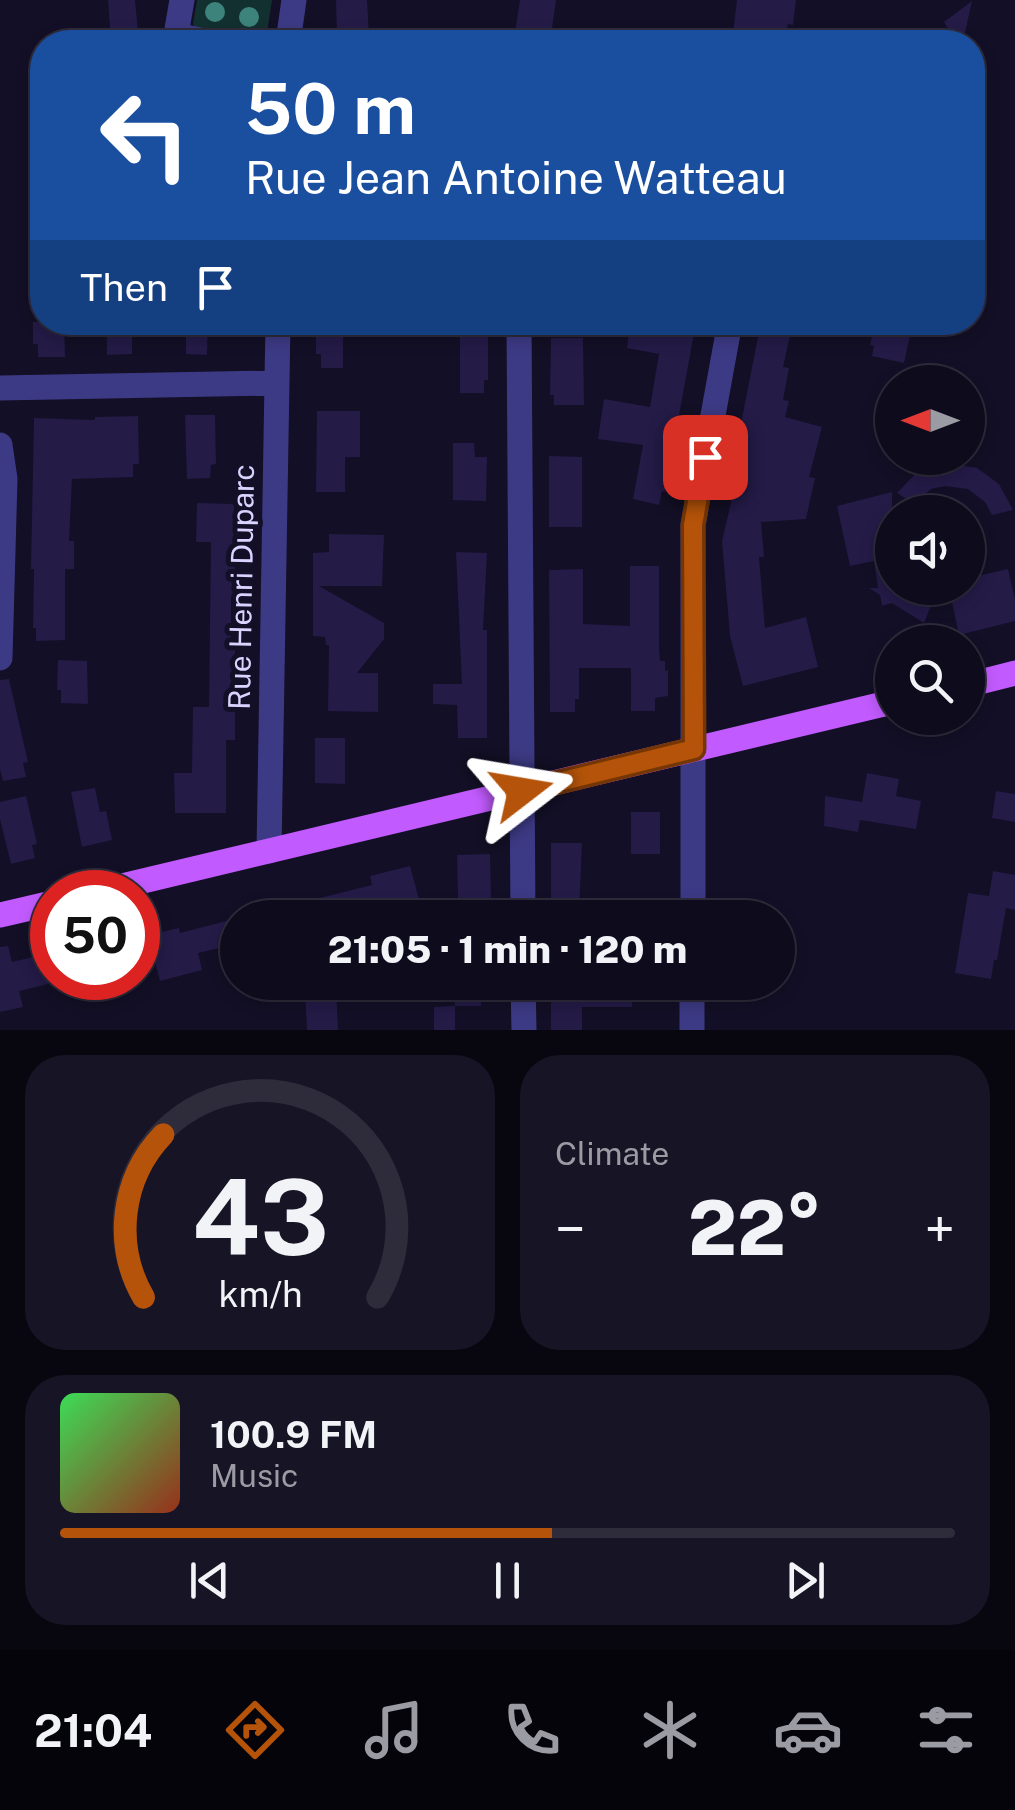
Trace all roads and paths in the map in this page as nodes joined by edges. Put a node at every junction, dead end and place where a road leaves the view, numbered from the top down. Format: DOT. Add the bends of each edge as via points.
graph roads {
  1 [pos="182,0"];
  2 [pos="294,0"];
  3 [pos="178,30"];
  4 [pos="290,30"];
  5 [pos="278,335"];
  6 [pos="518,335"];
  7 [pos="728,335"];
  8 [pos="276,383"];
  9 [pos="0,388"];
  10 [pos="0,445"];
  11 [pos="0,658"];
  12 [pos="1015,673"];
  13 [pos="985,680"];
  14 [pos="875,706"];
  15 [pos="694,749"];
  16 [pos="522,791"];
  17 [pos="269,852"];
  18 [pos="160,877"];
  19 [pos="522,900"];
  20 [pos="693,900"];
  21 [pos="30,908"];
  22 [pos="0,915"];
  23 [pos="523,1000"];
  24 [pos="692,1000"];
  25 [pos="524,1030"];
  26 [pos="692,1030"];
  1 -- 3 [label="street"];
  2 -- 4 [label="street"];
  5 -- 8 [label="street, Rue Henri Duparc"];
  6 -- 16 [label="street"];
  7 -- 15 [label="street" via="693,525"];
  8 -- 9 [label="street"];
  8 -- 17 [label="street, Rue Henri Duparc"];
  10 -- 11 [label="street"];
  12 -- 13 [label="main road"];
  14 -- 15 [label="main road"];
  15 -- 16 [label="main road"];
  15 -- 20 [label="street"];
  16 -- 17 [label="main road"];
  16 -- 19 [label="street"];
  17 -- 18 [label="main road"];
  21 -- 22 [label="main road"];
  23 -- 25 [label="street"];
  24 -- 26 [label="street"];
}
